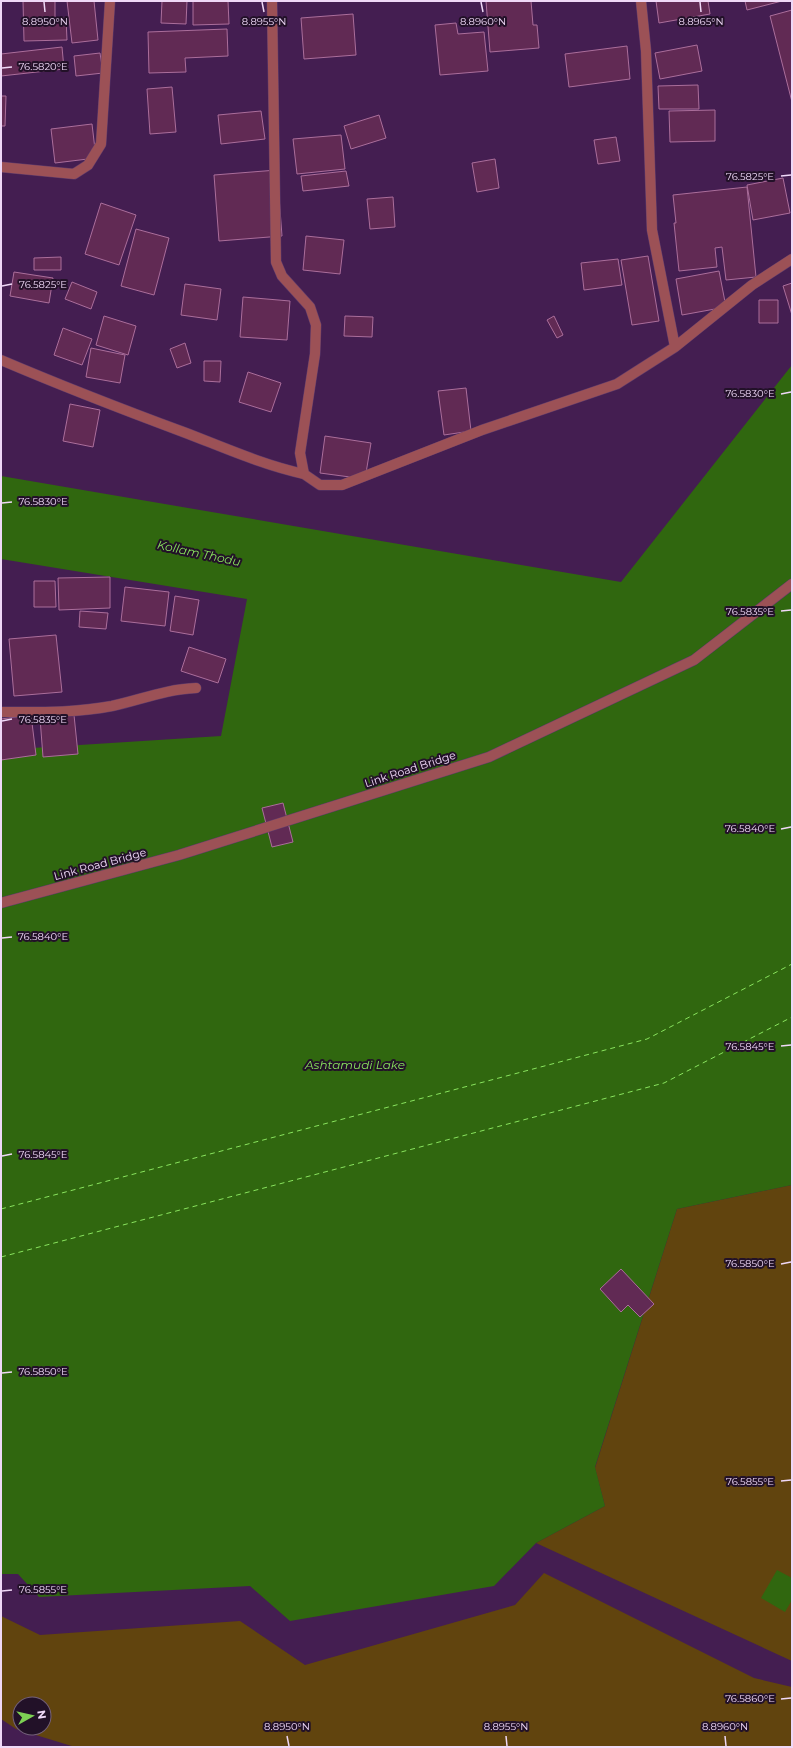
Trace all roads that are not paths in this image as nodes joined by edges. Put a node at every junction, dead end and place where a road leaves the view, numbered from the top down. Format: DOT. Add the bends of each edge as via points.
graph roads {
  1 [pos="110,1"];
  2 [pos="272,1"];
  3 [pos="641,1"];
  4 [pos="1,167"];
  5 [pos="792,259"];
  6 [pos="675,347"];
  7 [pos="1,360"];
  8 [pos="304,474"];
  9 [pos="792,584"];
  10 [pos="196,688"];
  11 [pos="1,712"];
  12 [pos="1,903"];
  1 -- 4 [label="street" via="101,144 88,165 74,174"];
  2 -- 8 [label="street" via="276,262 282,276 310,307 316,325 315,354 300,453"];
  3 -- 6 [label="street" via="646,51 652,230"];
  5 -- 6 [label="street" via="752,285"];
  6 -- 8 [label="street" via="617,384 482,430 342,485 320,485"];
  7 -- 8 [label="street" via="279,469"];
  9 -- 12 [label="street, Link Road Bridge" via="694,660 489,757 179,855"];
  10 -- 11 [label="street" via="180,688 112,706 56,713"];
}
